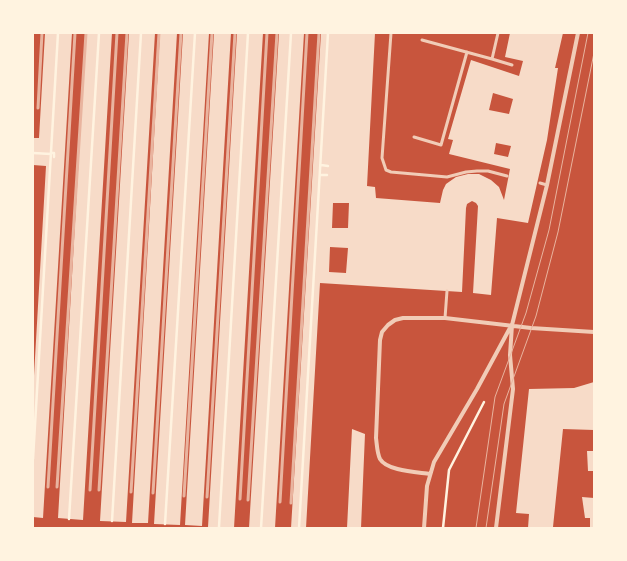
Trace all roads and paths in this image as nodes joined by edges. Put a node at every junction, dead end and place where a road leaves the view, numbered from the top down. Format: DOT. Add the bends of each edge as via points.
graph roads {
  1 [pos="58,33"];
  2 [pos="99,33"];
  3 [pos="141,33"];
  4 [pos="195,33"];
  5 [pos="248,33"];
  6 [pos="291,33"];
  7 [pos="328,33"];
  8 [pos="391,33"];
  9 [pos="493,33"];
  10 [pos="578,33"];
  11 [pos="498,34"];
  12 [pos="422,40"];
  13 [pos="467,52"];
  14 [pos="492,59"];
  15 [pos="512,65"];
  16 [pos="414,138"];
  17 [pos="33,153"];
  18 [pos="51,154"];
  19 [pos="54,157"];
  20 [pos="320,165"];
  21 [pos="328,166"];
  22 [pos="320,175"];
  23 [pos="327,175"];
  24 [pos="507,176"];
  25 [pos="540,183"];
  26 [pos="547,185"];
  27 [pos="447,291"];
  28 [pos="445,318"];
  29 [pos="512,325"];
  30 [pos="594,332"];
  31 [pos="484,402"];
  32 [pos="33,459"];
  33 [pos="430,474"];
  34 [pos="69,519"];
  35 [pos="112,521"];
  36 [pos="165,524"];
  37 [pos="219,527"];
  38 [pos="261,528"];
  39 [pos="299,528"];
  40 [pos="424,528"];
  41 [pos="443,528"];
  42 [pos="496,528"];
  1 -- 18 [label="path"];
  2 -- 34 [label="path"];
  3 -- 35 [label="path"];
  4 -- 36 [label="path"];
  5 -- 37 [label="path"];
  6 -- 38 [label="path"];
  7 -- 20 [label="path"];
  8 -- 24 [label="lane" via="382,158 386,170 447,177 466,172 488,171"];
  9 -- 11 [label="lane"];
  10 -- 26 [label="street"];
  11 -- 14 [label="lane"];
  12 -- 13 [label="lane"];
  13 -- 14 [label="lane"];
  13 -- 16 [label="lane" via="442,145"];
  14 -- 15 [label="lane"];
  17 -- 18 [label="path"];
  18 -- 19 [label="path" via="54,153"];
  18 -- 32 [label="path"];
  20 -- 21 [label="path"];
  20 -- 22 [label="path"];
  22 -- 23 [label="path"];
  22 -- 39 [label="path"];
  25 -- 26 [label="lane"];
  26 -- 29 [label="street"];
  27 -- 28 [label="lane"];
  28 -- 29 [label="street"];
  28 -- 33 [label="street" via="395,320 382,332 380,340 376,438 380,458 391,467"];
  29 -- 30 [label="street"];
  29 -- 33 [label="street" via="434,462"];
  29 -- 42 [label="street" via="510,355 514,389"];
  31 -- 41 [label="path" via="449,470"];
  33 -- 40 [label="street"];
}
